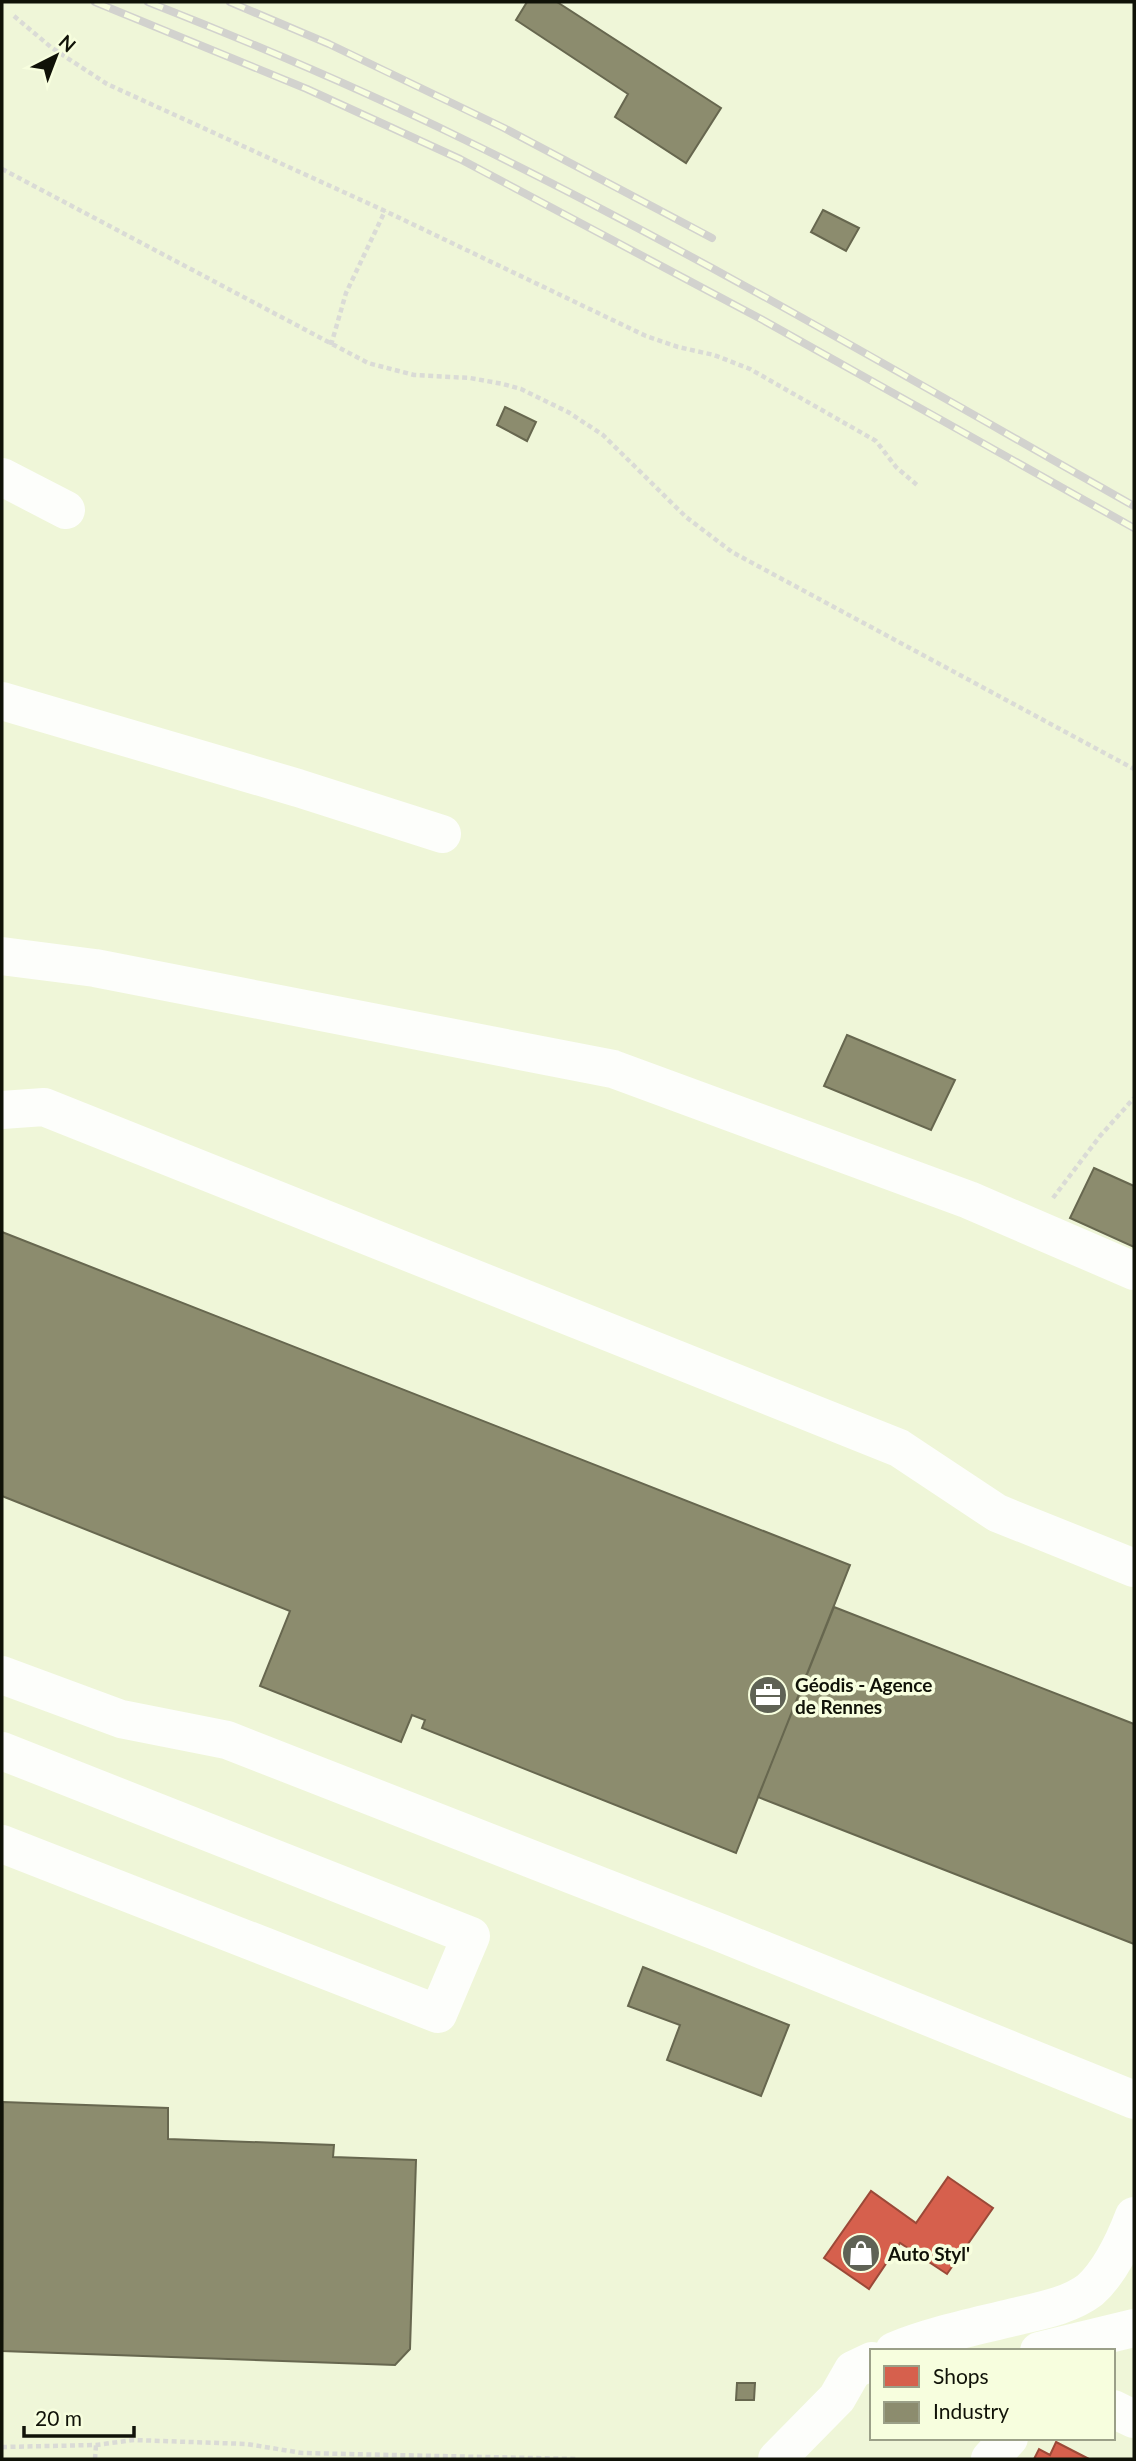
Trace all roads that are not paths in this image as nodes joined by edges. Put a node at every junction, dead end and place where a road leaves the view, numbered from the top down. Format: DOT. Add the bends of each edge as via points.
graph roads {
  1 [pos="2,477"];
  2 [pos="66,510"];
  3 [pos="2,701"];
  4 [pos="442,834"];
  5 [pos="2,956"];
  6 [pos="2,1110"];
  7 [pos="1134,1271"];
  8 [pos="1134,1568"];
  9 [pos="2,1675"];
  10 [pos="2,1751"];
  11 [pos="2,1844"];
  12 [pos="1134,2100"];
  13 [pos="1134,2216"];
  14 [pos="1134,2329"];
  15 [pos="900,2349"];
  16 [pos="1048,2349"];
  17 [pos="870,2362"];
  18 [pos="855,2398"];
  19 [pos="1115,2410"];
  20 [pos="1134,2419"];
  21 [pos="1007,2440"];
  22 [pos="777,2459"];
  23 [pos="990,2459"];
  1 -- 2 [label="lane"];
  3 -- 4 [label="lane"];
  5 -- 7 [label="lane" via="95,968 613,1069 969,1200"];
  6 -- 8 [label="lane" via="44,1107 899,1448 997,1513"];
  9 -- 12 [label="lane" via="121,1719 227,1740"];
  10 -- 11 [label="lane" via="471,1936 438,2014"];
  13 -- 15 [label="lane" via="1108,2269 1089,2291 1059,2305"];
  14 -- 16 [label="lane"];
  17 -- 18 [label="lane" via="853,2370"];
  18 -- 22 [label="lane"];
  19 -- 20 [label="lane"];
  21 -- 23 [label="lane"];
}
